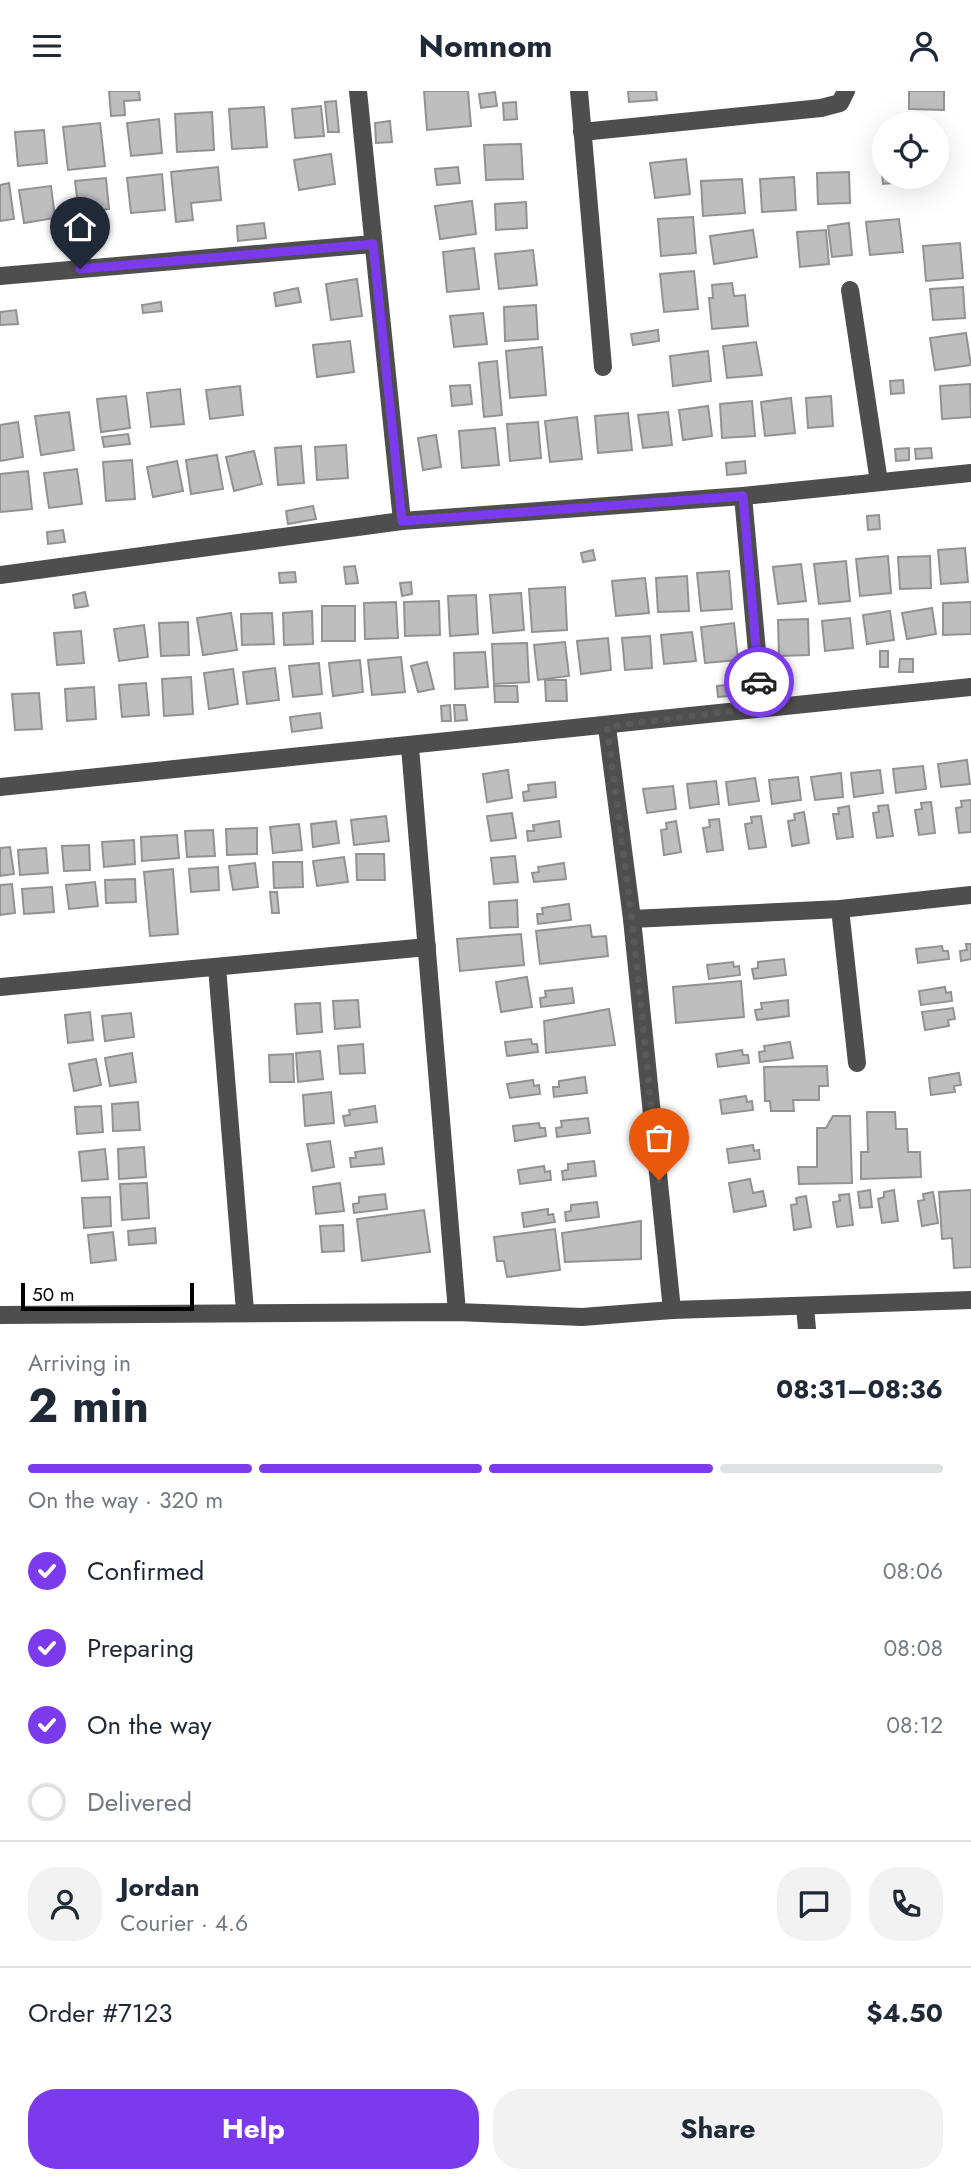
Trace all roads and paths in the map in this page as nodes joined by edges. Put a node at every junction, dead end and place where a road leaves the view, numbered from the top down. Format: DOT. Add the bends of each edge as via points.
graph roads {
  1 [pos="358,91"];
  2 [pos="579,91"];
  3 [pos="846,91"];
  4 [pos="582,132"];
  5 [pos="373,244"];
  6 [pos="0,277"];
  7 [pos="850,290"];
  8 [pos="603,367"];
  9 [pos="971,473"];
  10 [pos="879,482"];
  11 [pos="743,496"];
  12 [pos="402,521"];
  13 [pos="0,575"];
  14 [pos="971,687"];
  15 [pos="762,707"];
  16 [pos="607,727"];
  17 [pos="410,747"];
  18 [pos="0,786"];
  19 [pos="971,895"];
  20 [pos="840,909"];
  21 [pos="632,919"];
  22 [pos="426,947"];
  23 [pos="217,967"];
  24 [pos="0,987"];
  25 [pos="857,1063"];
  26 [pos="971,1300"];
  27 [pos="805,1307"];
  28 [pos="672,1310"];
  29 [pos="245,1311"];
  30 [pos="457,1311"];
  31 [pos="0,1315"];
  32 [pos="582,1323"];
  33 [pos="807,1329"];
  1 -- 5 [label="street"];
  2 -- 4 [label="street"];
  3 -- 4 [label="street" via="840,103 821,108"];
  4 -- 8 [label="street"];
  5 -- 6 [label="street"];
  5 -- 12 [label="street"];
  7 -- 10 [label="street"];
  9 -- 10 [label="street"];
  10 -- 11 [label="street"];
  11 -- 12 [label="street"];
  11 -- 15 [label="street"];
  12 -- 13 [label="street"];
  14 -- 15 [label="street"];
  15 -- 16 [label="street"];
  16 -- 17 [label="street"];
  16 -- 21 [label="street"];
  17 -- 18 [label="street"];
  17 -- 22 [label="street"];
  19 -- 20 [label="street"];
  20 -- 21 [label="street"];
  20 -- 25 [label="street"];
  21 -- 28 [label="street"];
  22 -- 23 [label="street"];
  22 -- 30 [label="street"];
  23 -- 24 [label="street"];
  23 -- 29 [label="street"];
  26 -- 27 [label="street"];
  27 -- 28 [label="street"];
  27 -- 33 [label="street"];
  28 -- 32 [label="street"];
  29 -- 30 [label="street"];
  29 -- 31 [label="street"];
  30 -- 32 [label="street"];
}
